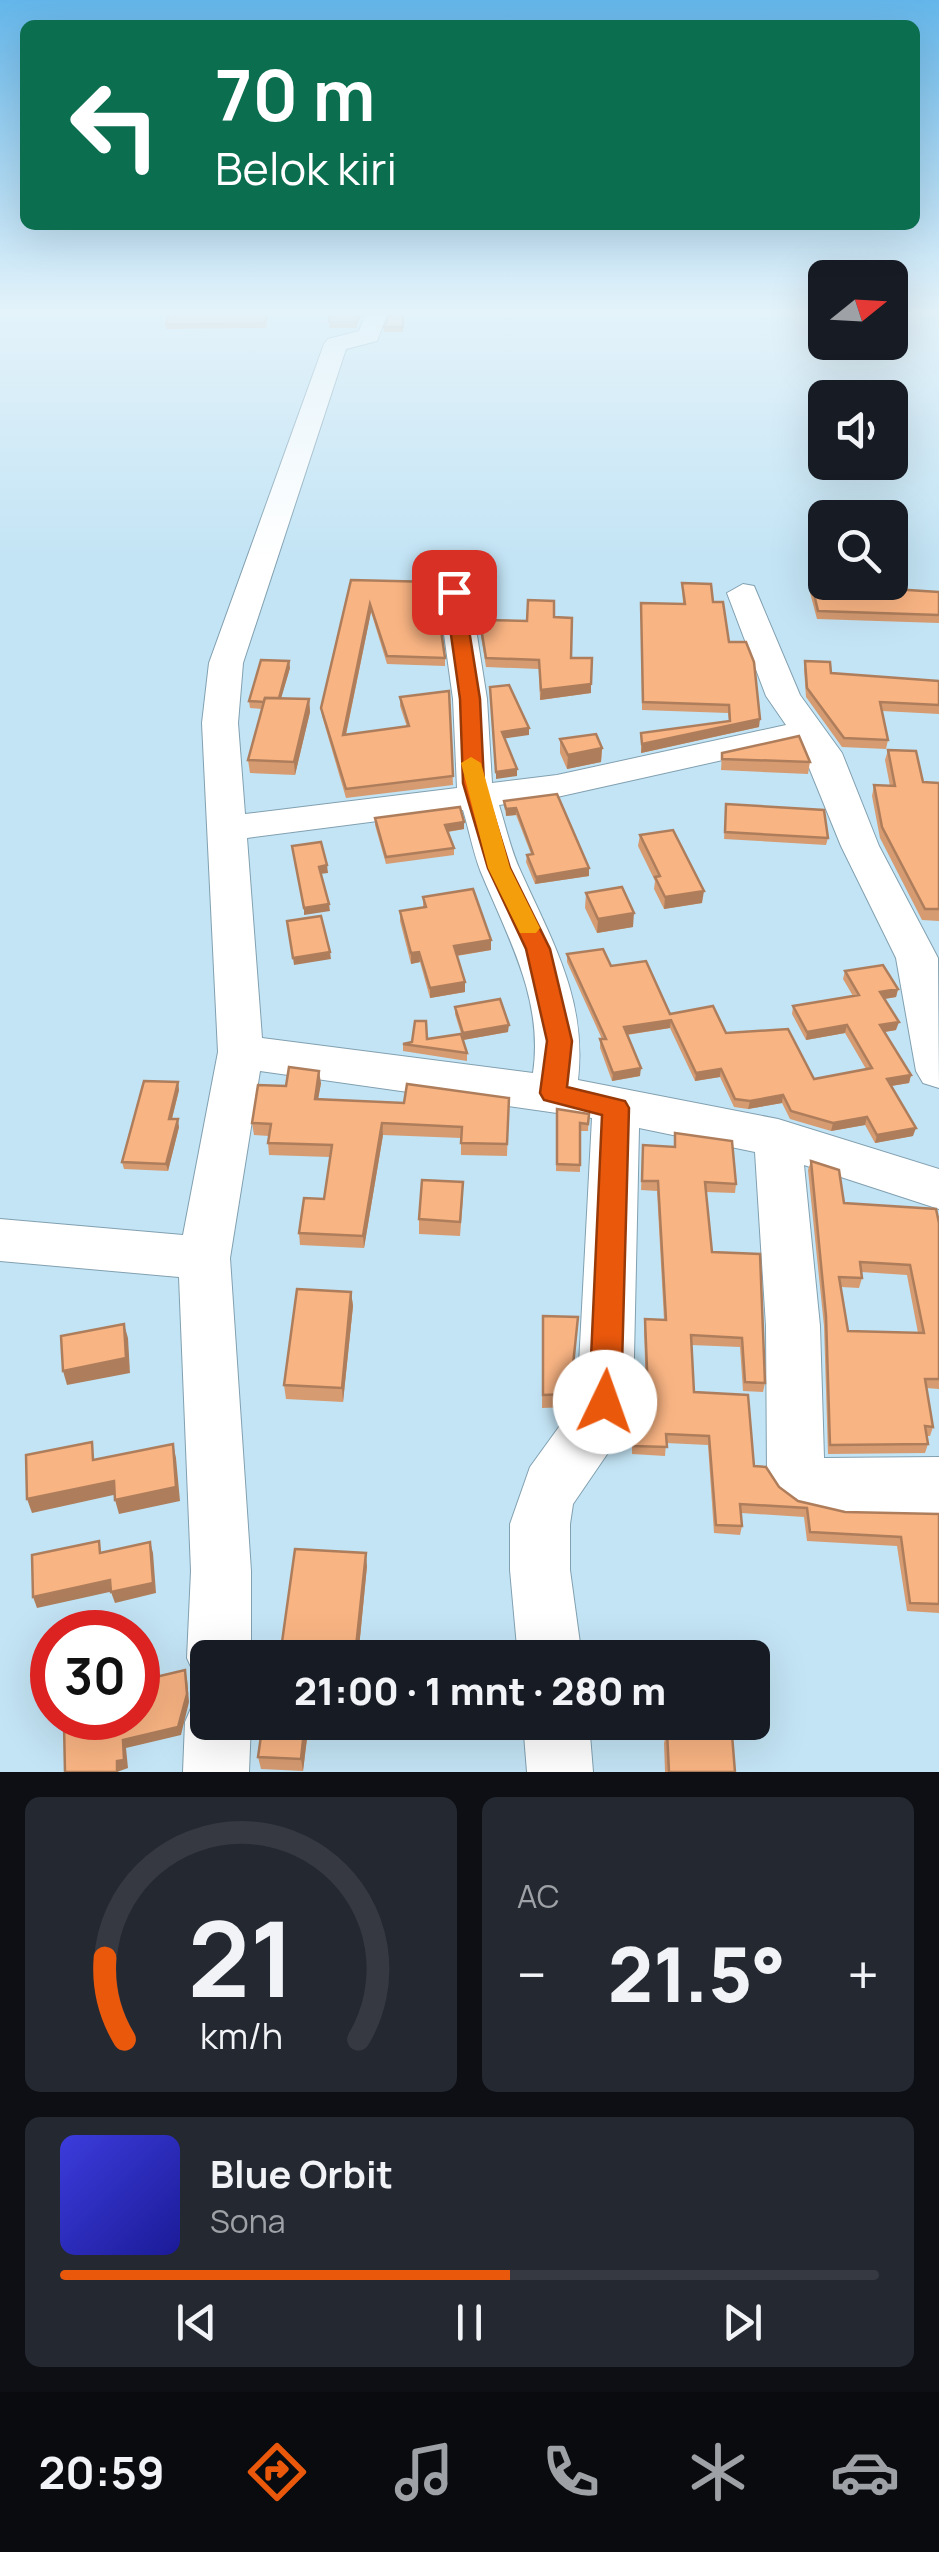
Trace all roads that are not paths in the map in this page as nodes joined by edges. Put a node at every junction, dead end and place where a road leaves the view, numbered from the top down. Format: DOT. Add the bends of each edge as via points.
graph roads {
  1 [pos="319,393"];
  2 [pos="454,592"];
  3 [pos="743,593"];
  4 [pos="806,731"];
  5 [pos="478,797"];
  6 [pos="225,830"];
  7 [pos="240,1052"];
  8 [pos="939,1070"];
  9 [pos="553,1093"];
  10 [pos="616,1108"];
  11 [pos="778,1138"];
  12 [pos="939,1188"];
  13 [pos="0,1240"];
  14 [pos="204,1258"];
  15 [pos="939,1485"];
  16 [pos="220,1640"];
  17 [pos="549,1640"];
  18 [pos="217,1740"];
  19 [pos="557,1740"];
  20 [pos="216,1772"];
  21 [pos="560,1772"];
  1 -- 6 [label="street" via="226,663 220,723"];
  2 -- 5 [label="street"];
  3 -- 4 [label="street" via="783,696"];
  4 -- 5 [label="street" via="593,779"];
  4 -- 8 [label="street" via="838,782 860,846 917,958"];
  5 -- 6 [label="street"];
  5 -- 9 [label="street" via="499,868 538,949 560,1041"];
  6 -- 7 [label="street"];
  7 -- 9 [label="street"];
  7 -- 14 [label="street"];
  9 -- 10 [label="street"];
  10 -- 11 [label="street"];
  10 -- 17 [label="street" via="605,1402 591,1436 552,1485 540,1522"];
  11 -- 12 [label="street"];
  11 -- 15 [label="street" via="796,1475 811,1486"];
  13 -- 14 [label="street"];
  14 -- 16 [label="street" via="222,1571"];
  18 -- 20 [label="street"];
  19 -- 21 [label="street"];
}
